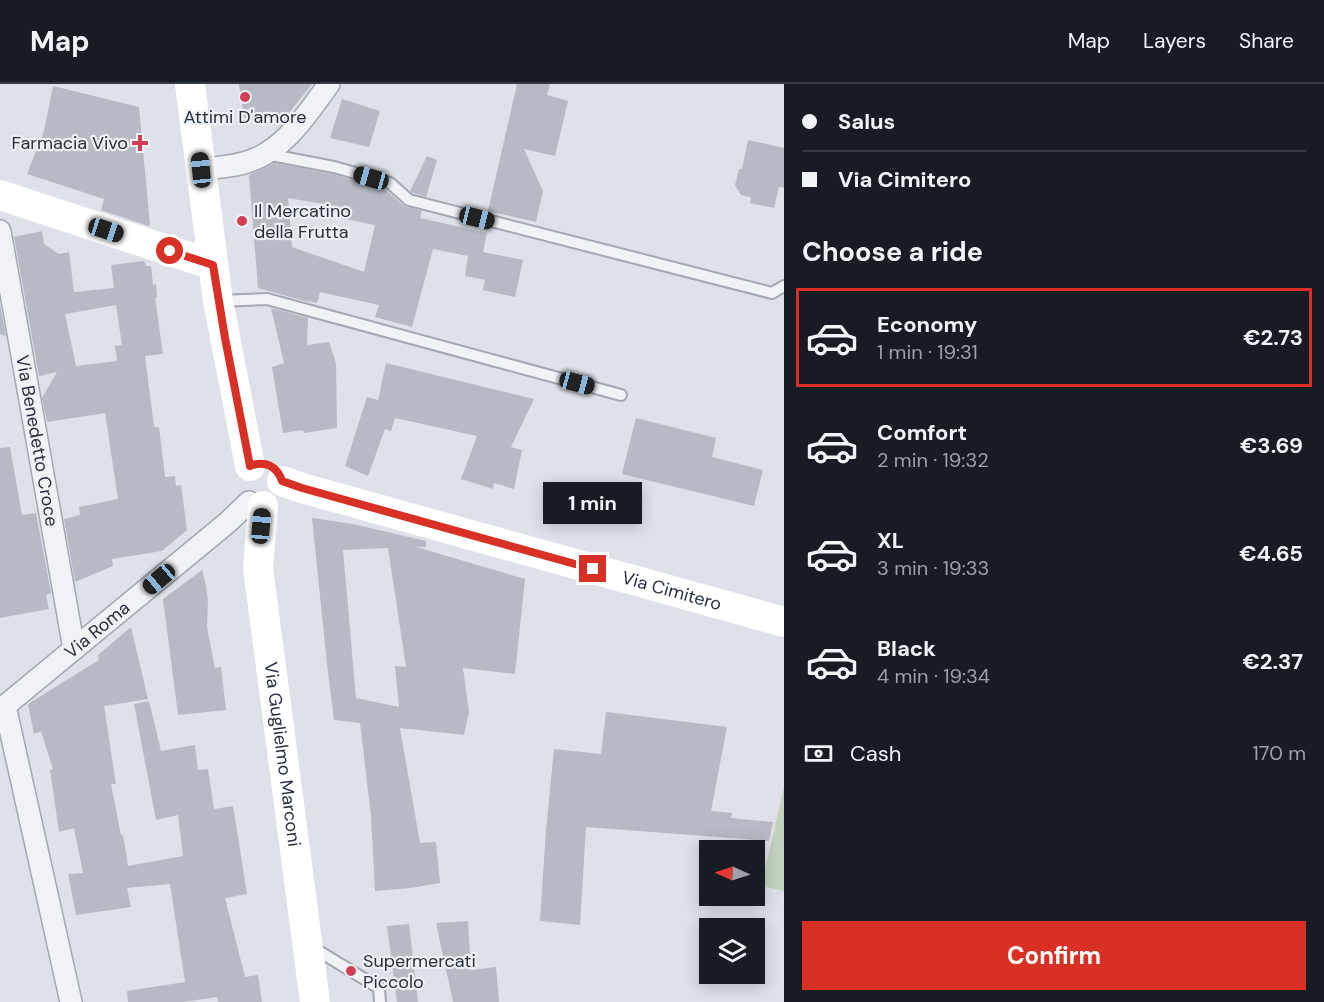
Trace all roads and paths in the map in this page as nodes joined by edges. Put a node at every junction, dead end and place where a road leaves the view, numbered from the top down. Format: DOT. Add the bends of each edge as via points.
graph roads {
  1 [pos="190,84"];
  2 [pos="329,84"];
  3 [pos="266,154"];
  4 [pos="201,170"];
  5 [pos="0,195"];
  6 [pos="0,231"];
  7 [pos="213,265"];
  8 [pos="784,286"];
  9 [pos="218,301"];
  10 [pos="621,395"];
  11 [pos="250,466"];
  12 [pos="282,481"];
  13 [pos="256,504"];
  14 [pos="784,622"];
  15 [pos="74,649"];
  16 [pos="3,708"];
  17 [pos="308,945"];
  18 [pos="71,1002"];
  19 [pos="315,1002"];
  20 [pos="381,1002"];
  1 -- 4 [label="street"];
  2 -- 3 [label="street" via="295,130"];
  3 -- 4 [label="street" via="246,163"];
  3 -- 8 [label="lane" via="390,183 409,200 772,293"];
  4 -- 7 [label="street"];
  5 -- 7 [label="street"];
  6 -- 15 [label="street, Via Benedetto Croce"];
  7 -- 9 [label="street"];
  9 -- 10 [label="lane" via="267,299"];
  9 -- 11 [label="street"];
  11 -- 12 [label="street" via="270,465"];
  11 -- 13 [label="street" via="240,484 241,491"];
  12 -- 13 [label="street" via="276,500"];
  12 -- 14 [label="street, Via Cimitero"];
  13 -- 15 [label="street, Via Roma" via="227,523"];
  13 -- 17 [label="street, Via Guglielmo Marconi" via="258,568"];
  15 -- 16 [label="street, Via Roma"];
  16 -- 18 [label="street"];
  17 -- 19 [label="street, Via Guglielmo Marconi"];
  17 -- 20 [label="lane" via="379,988"];
}
